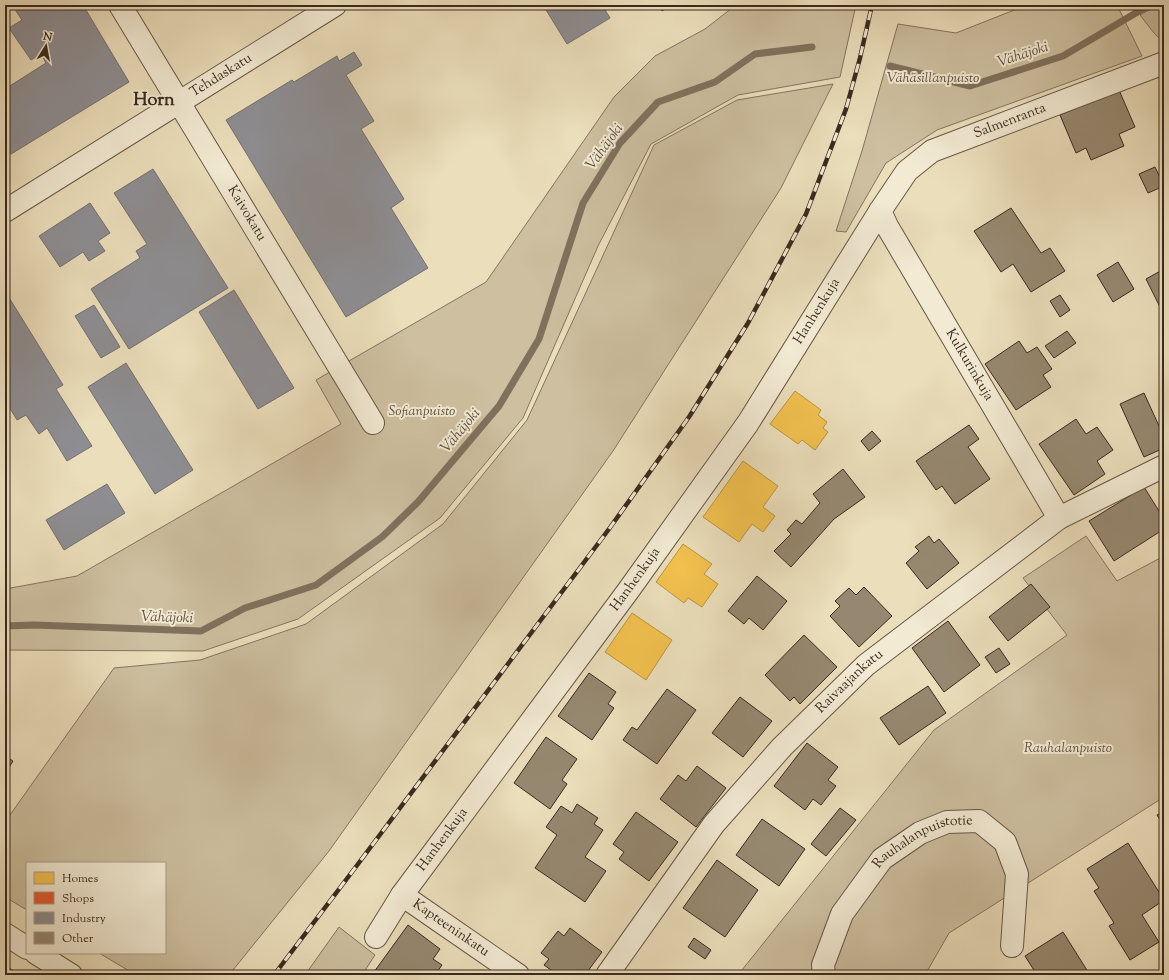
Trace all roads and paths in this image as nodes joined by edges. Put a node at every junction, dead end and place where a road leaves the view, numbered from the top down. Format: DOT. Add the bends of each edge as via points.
graph roads {
  1 [pos="120,5"];
  2 [pos="336,5"];
  3 [pos="1164,62"];
  4 [pos="179,102"];
  5 [pos="5,211"];
  6 [pos="880,211"];
  7 [pos="373,423"];
  8 [pos="1164,466"];
  9 [pos="1059,518"];
  10 [pos="402,895"];
  11 [pos="5,934"];
  12 [pos="376,937"];
  13 [pos="1012,946"];
  14 [pos="26,947"];
  15 [pos="38,954"];
  16 [pos="71,975"];
  17 [pos="518,975"];
  18 [pos="607,975"];
  19 [pos="824,975"];
  1 -- 4 [label="street, Kaivokatu"];
  2 -- 4 [label="street, Tehdaskatu"];
  3 -- 6 [label="street, Salmenranta" via="932,151 907,172"];
  4 -- 5 [label="street, Tehdaskatu"];
  4 -- 7 [label="street, Kaivokatu"];
  6 -- 9 [label="street, Kulkurinkuja"];
  6 -- 10 [label="street, Hanhenkuja" via="748,423 628,591"];
  8 -- 9 [label="street, Raivaajankatu"];
  9 -- 18 [label="street, Raivaajankatu" via="866,665 782,747 714,824"];
  10 -- 12 [label="street, Hanhenkuja"];
  10 -- 17 [label="street, Kapteeninkatu"];
  11 -- 14 [label="street"];
  13 -- 19 [label="street, Rauhalanpuistotie" via="1017,874 1005,842 979,821 947,822 920,833 882,859 842,914 824,965"];
  15 -- 16 [label="street"];
}
